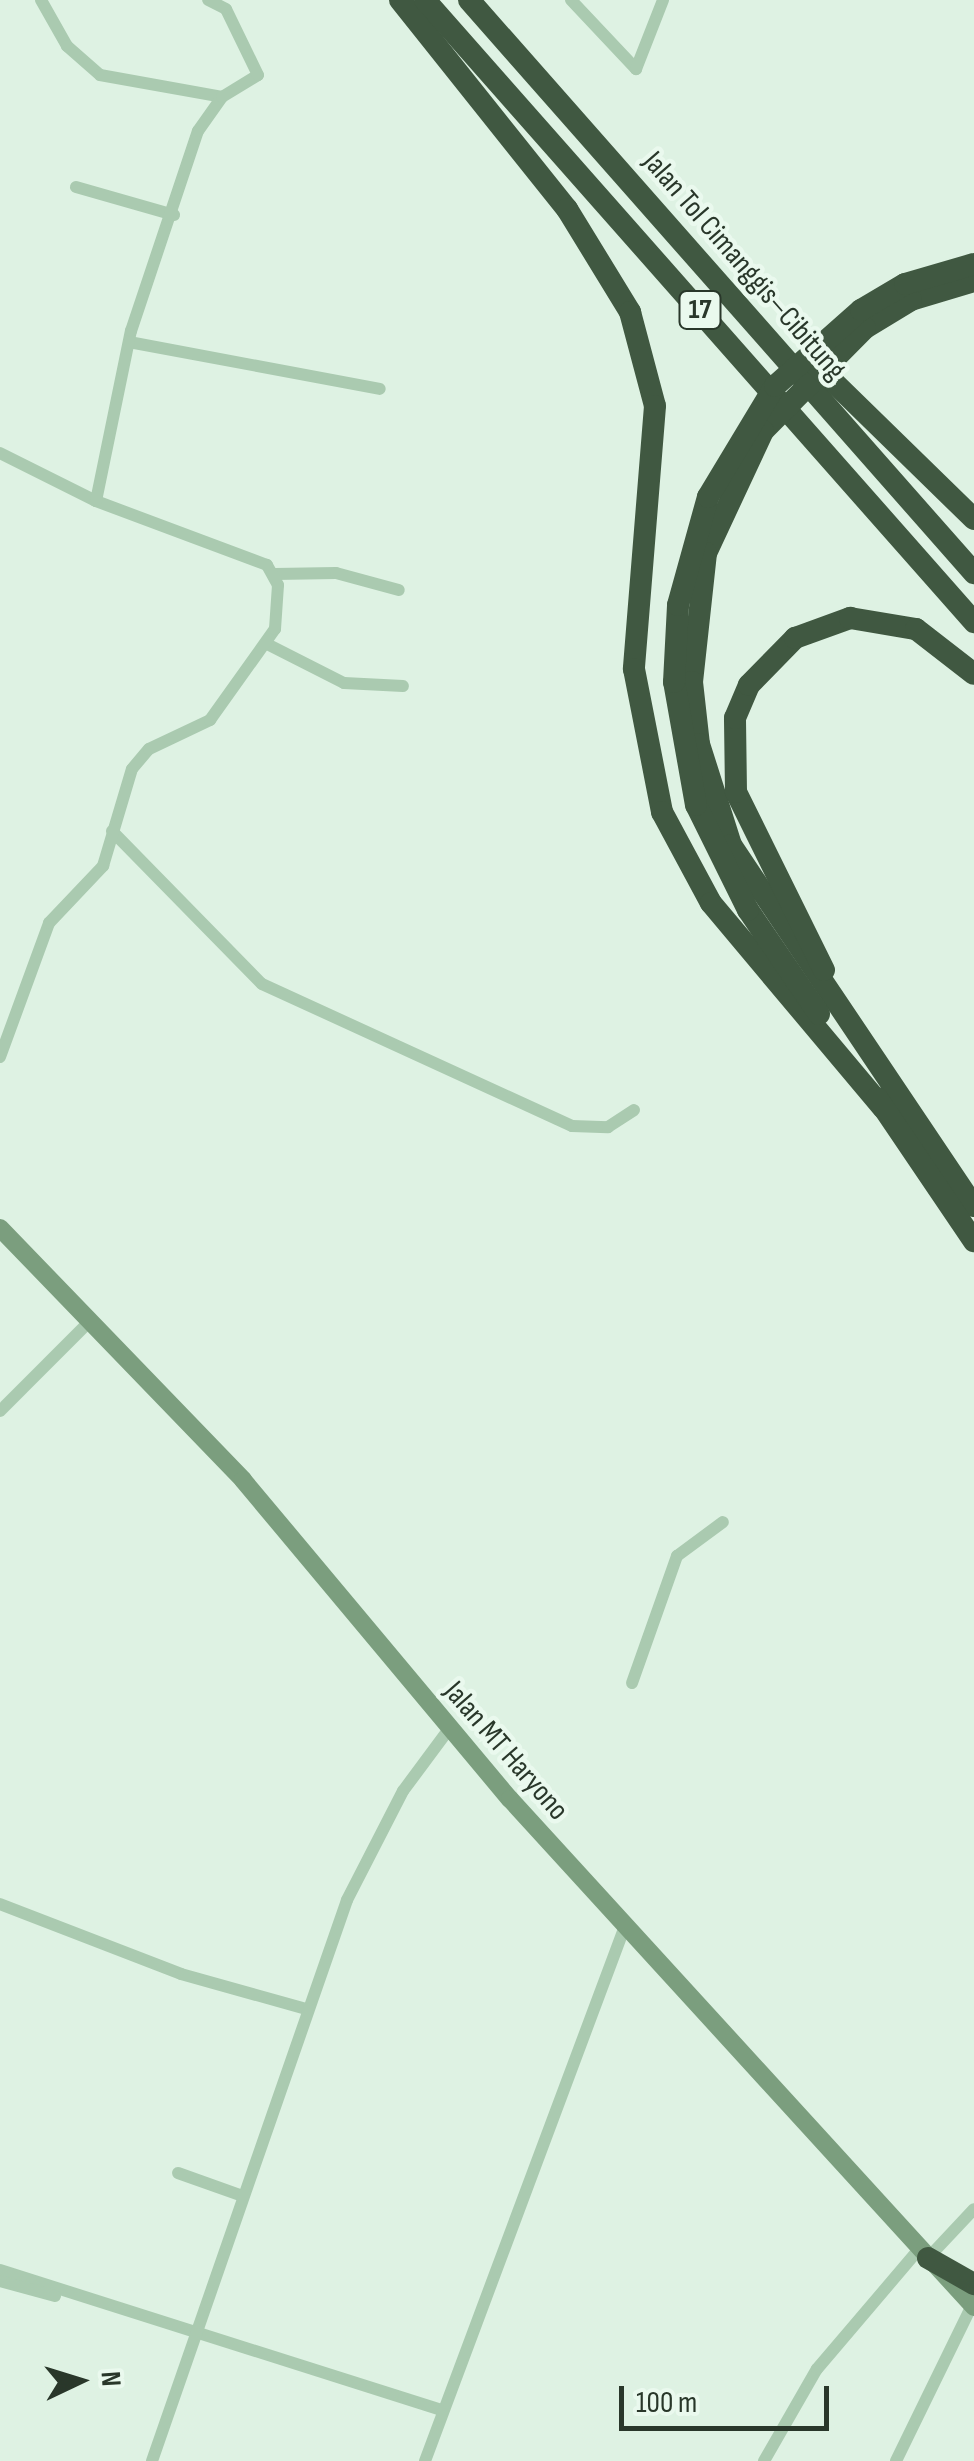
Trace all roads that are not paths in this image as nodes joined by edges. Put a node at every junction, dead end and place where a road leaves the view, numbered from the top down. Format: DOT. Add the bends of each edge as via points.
graph roads {
  1 [pos="41,0"];
  2 [pos="208,0"];
  3 [pos="400,0"];
  4 [pos="424,0"];
  5 [pos="468,0"];
  6 [pos="572,0"];
  7 [pos="663,0"];
  8 [pos="222,98"];
  9 [pos="76,187"];
  10 [pos="174,215"];
  11 [pos="686,244"];
  12 [pos="974,264"];
  13 [pos="974,281"];
  14 [pos="863,319"];
  15 [pos="129,342"];
  16 [pos="380,388"];
  17 [pos="0,453"];
  18 [pos="738,456"];
  19 [pos="96,502"];
  20 [pos="974,519"];
  21 [pos="974,573"];
  22 [pos="275,574"];
  23 [pos="398,590"];
  24 [pos="974,622"];
  25 [pos="269,645"];
  26 [pos="974,674"];
  27 [pos="404,686"];
  28 [pos="112,830"];
  29 [pos="855,1034"];
  30 [pos="0,1057"];
  31 [pos="883,1108"];
  32 [pos="634,1110"];
  33 [pos="974,1206"];
  34 [pos="0,1228"];
  35 [pos="974,1240"];
  36 [pos="88,1323"];
  37 [pos="0,1411"];
  38 [pos="722,1522"];
  39 [pos="632,1684"];
  40 [pos="449,1729"];
  41 [pos="0,1904"];
  42 [pos="625,1926"];
  43 [pos="306,2009"];
  44 [pos="178,2174"];
  45 [pos="240,2194"];
  46 [pos="974,2208"];
  47 [pos="923,2254"];
  48 [pos="0,2270"];
  49 [pos="0,2280"];
  50 [pos="90,2298"];
  51 [pos="974,2299"];
  52 [pos="192,2334"];
  53 [pos="442,2410"];
  54 [pos="152,2461"];
  55 [pos="424,2461"];
  56 [pos="764,2461"];
  57 [pos="896,2461"];
  1 -- 8 [label="street" via="67,46 100,75"];
  2 -- 8 [label="street" via="226,9 258,75"];
  3 -- 31 [label="highway" via="567,208 630,312 655,406 634,668 662,812 711,903"];
  4 -- 24 [label="highway, Jalan Tol Cimanggis–Cibitung / 17"];
  5 -- 11 [label="highway, Jalan Tol Cimanggis–Cibitung / 17"];
  6 -- 7 [label="street" via="636,69"];
  8 -- 10 [label="street" via="198,131"];
  9 -- 10 [label="street"];
  10 -- 15 [label="street"];
  11 -- 20 [label="highway"];
  11 -- 21 [label="highway, Jalan Tol Cimanggis–Cibitung / 17"];
  12 -- 14 [label="highway"];
  13 -- 14 [label="highway"];
  14 -- 18 [label="highway"];
  15 -- 16 [label="street"];
  15 -- 19 [label="street"];
  17 -- 19 [label="street"];
  18 -- 29 [label="highway" via="706,553 696,612 698,744 731,845"];
  18 -- 31 [label="highway" via="678,606 682,748 696,804 748,910"];
  19 -- 22 [label="street"];
  22 -- 23 [label="street" via="336,573"];
  22 -- 25 [label="street"];
  25 -- 27 [label="street" via="344,683"];
  25 -- 28 [label="street" via="196,733 140,757"];
  26 -- 29 [label="highway" via="916,629 850,618 768,658 735,718 736,792"];
  28 -- 30 [label="street" via="98,874 49,923"];
  28 -- 32 [label="street" via="262,984 572,1126 608,1127"];
  29 -- 33 [label="highway"];
  31 -- 35 [label="highway"];
  34 -- 36 [label="main road, Jalan MT Haryono"];
  36 -- 37 [label="street"];
  36 -- 40 [label="main road, Jalan MT Haryono" via="243,1480"];
  38 -- 39 [label="street" via="676,1556"];
  40 -- 42 [label="main road, Jalan MT Haryono"];
  40 -- 43 [label="street" via="371,1849"];
  41 -- 43 [label="street" via="181,1974"];
  42 -- 47 [label="main road, Jalan MT Haryono"];
  42 -- 53 [label="street"];
  43 -- 45 [label="street"];
  44 -- 45 [label="street"];
  45 -- 52 [label="street"];
  46 -- 47 [label="street"];
  47 -- 51 [label="highway"];
  47 -- 56 [label="street" via="817,2369"];
  48 -- 50 [label="street"];
  49 -- 50 [label="street"];
  50 -- 52 [label="street"];
  51 -- 57 [label="street"];
  52 -- 53 [label="street"];
  52 -- 54 [label="street"];
  53 -- 55 [label="street"];
}
